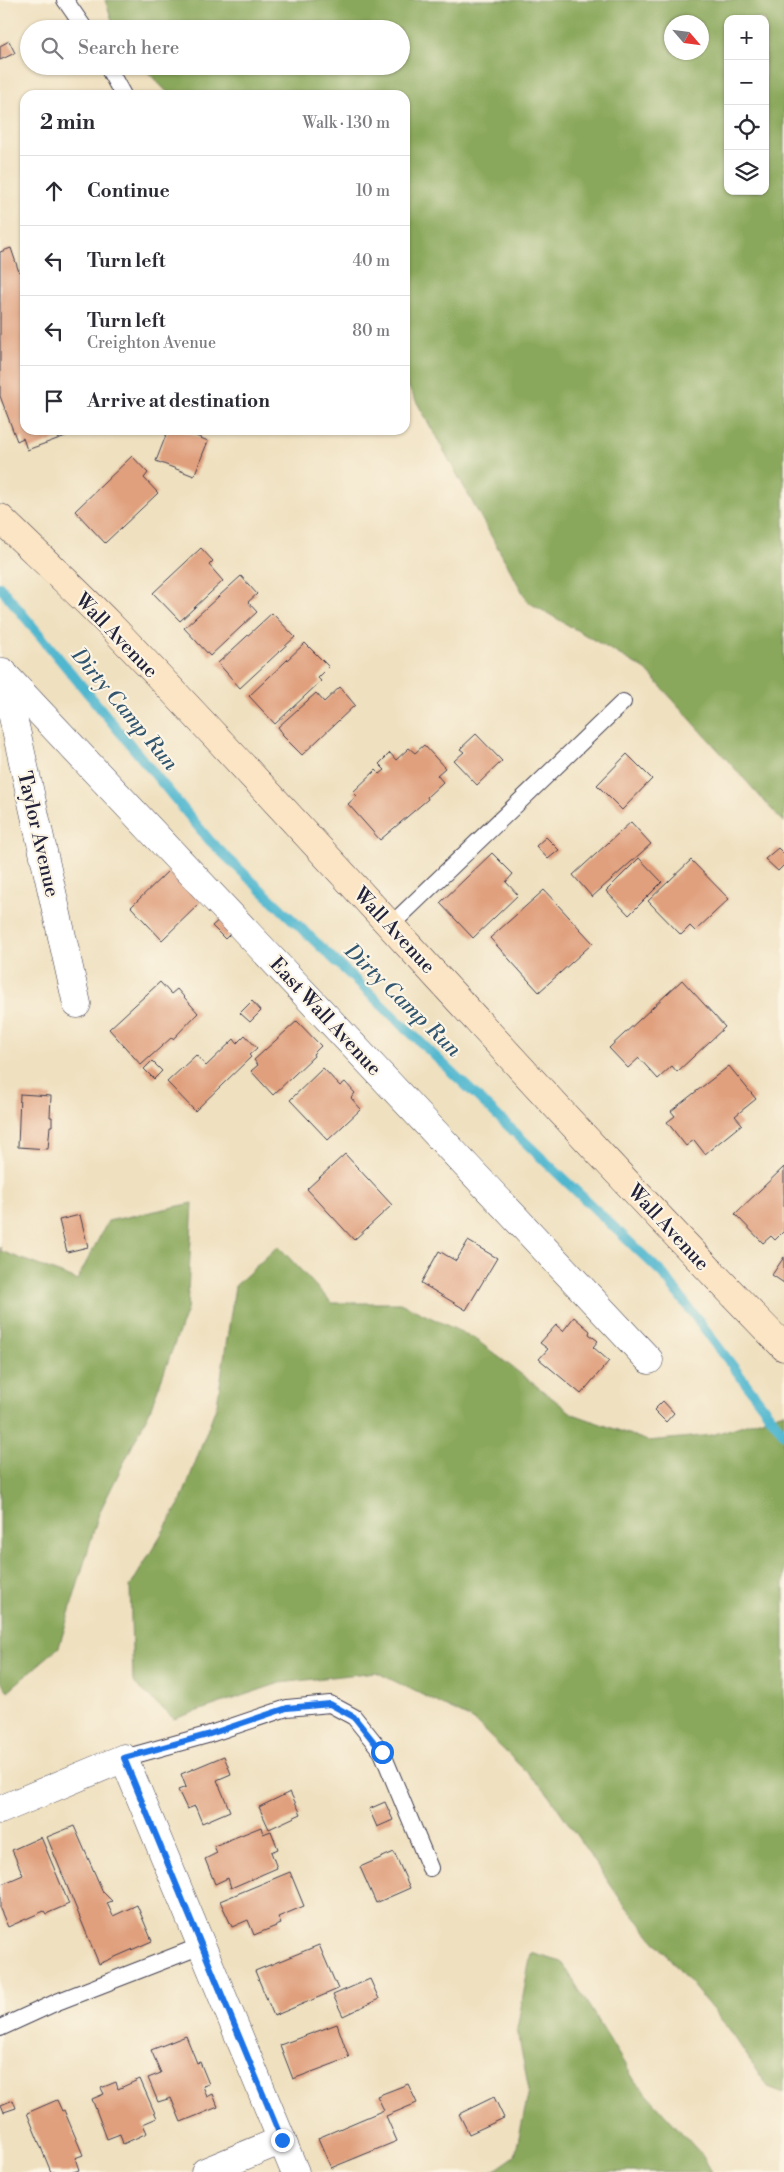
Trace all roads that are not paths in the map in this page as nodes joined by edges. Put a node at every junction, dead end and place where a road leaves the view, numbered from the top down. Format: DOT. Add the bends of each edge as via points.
graph roads {
  1 [pos="64,0"];
  2 [pos="78,20"];
  3 [pos="112,75"];
  4 [pos="120,90"];
  5 [pos="0,518"];
  6 [pos="2,668"];
  7 [pos="623,702"];
  8 [pos="391,925"];
  9 [pos="77,1004"];
  10 [pos="784,1347"];
  11 [pos="649,1360"];
  12 [pos="124,1758"];
  13 [pos="1,1808"];
  14 [pos="430,1868"];
  15 [pos="201,1946"];
  16 [pos="0,2028"];
  17 [pos="282,2140"];
  18 [pos="206,2172"];
  19 [pos="295,2172"];
  1 -- 2 [label="lane"];
  3 -- 4 [label="lane"];
  5 -- 8 [label="street, Wall Avenue" via="110,625"];
  6 -- 9 [label="street, Taylor Avenue"];
  6 -- 11 [label="street, East Wall Avenue"];
  7 -- 8 [label="lane"];
  8 -- 10 [label="street, Wall Avenue" via="704,1265"];
  12 -- 13 [label="street"];
  12 -- 14 [label="lane" via="287,1708 330,1704 354,1717 382,1752"];
  12 -- 15 [label="street"];
  15 -- 16 [label="lane" via="56,2002"];
  15 -- 17 [label="street"];
  17 -- 18 [label="street"];
  17 -- 19 [label="street"];
}
